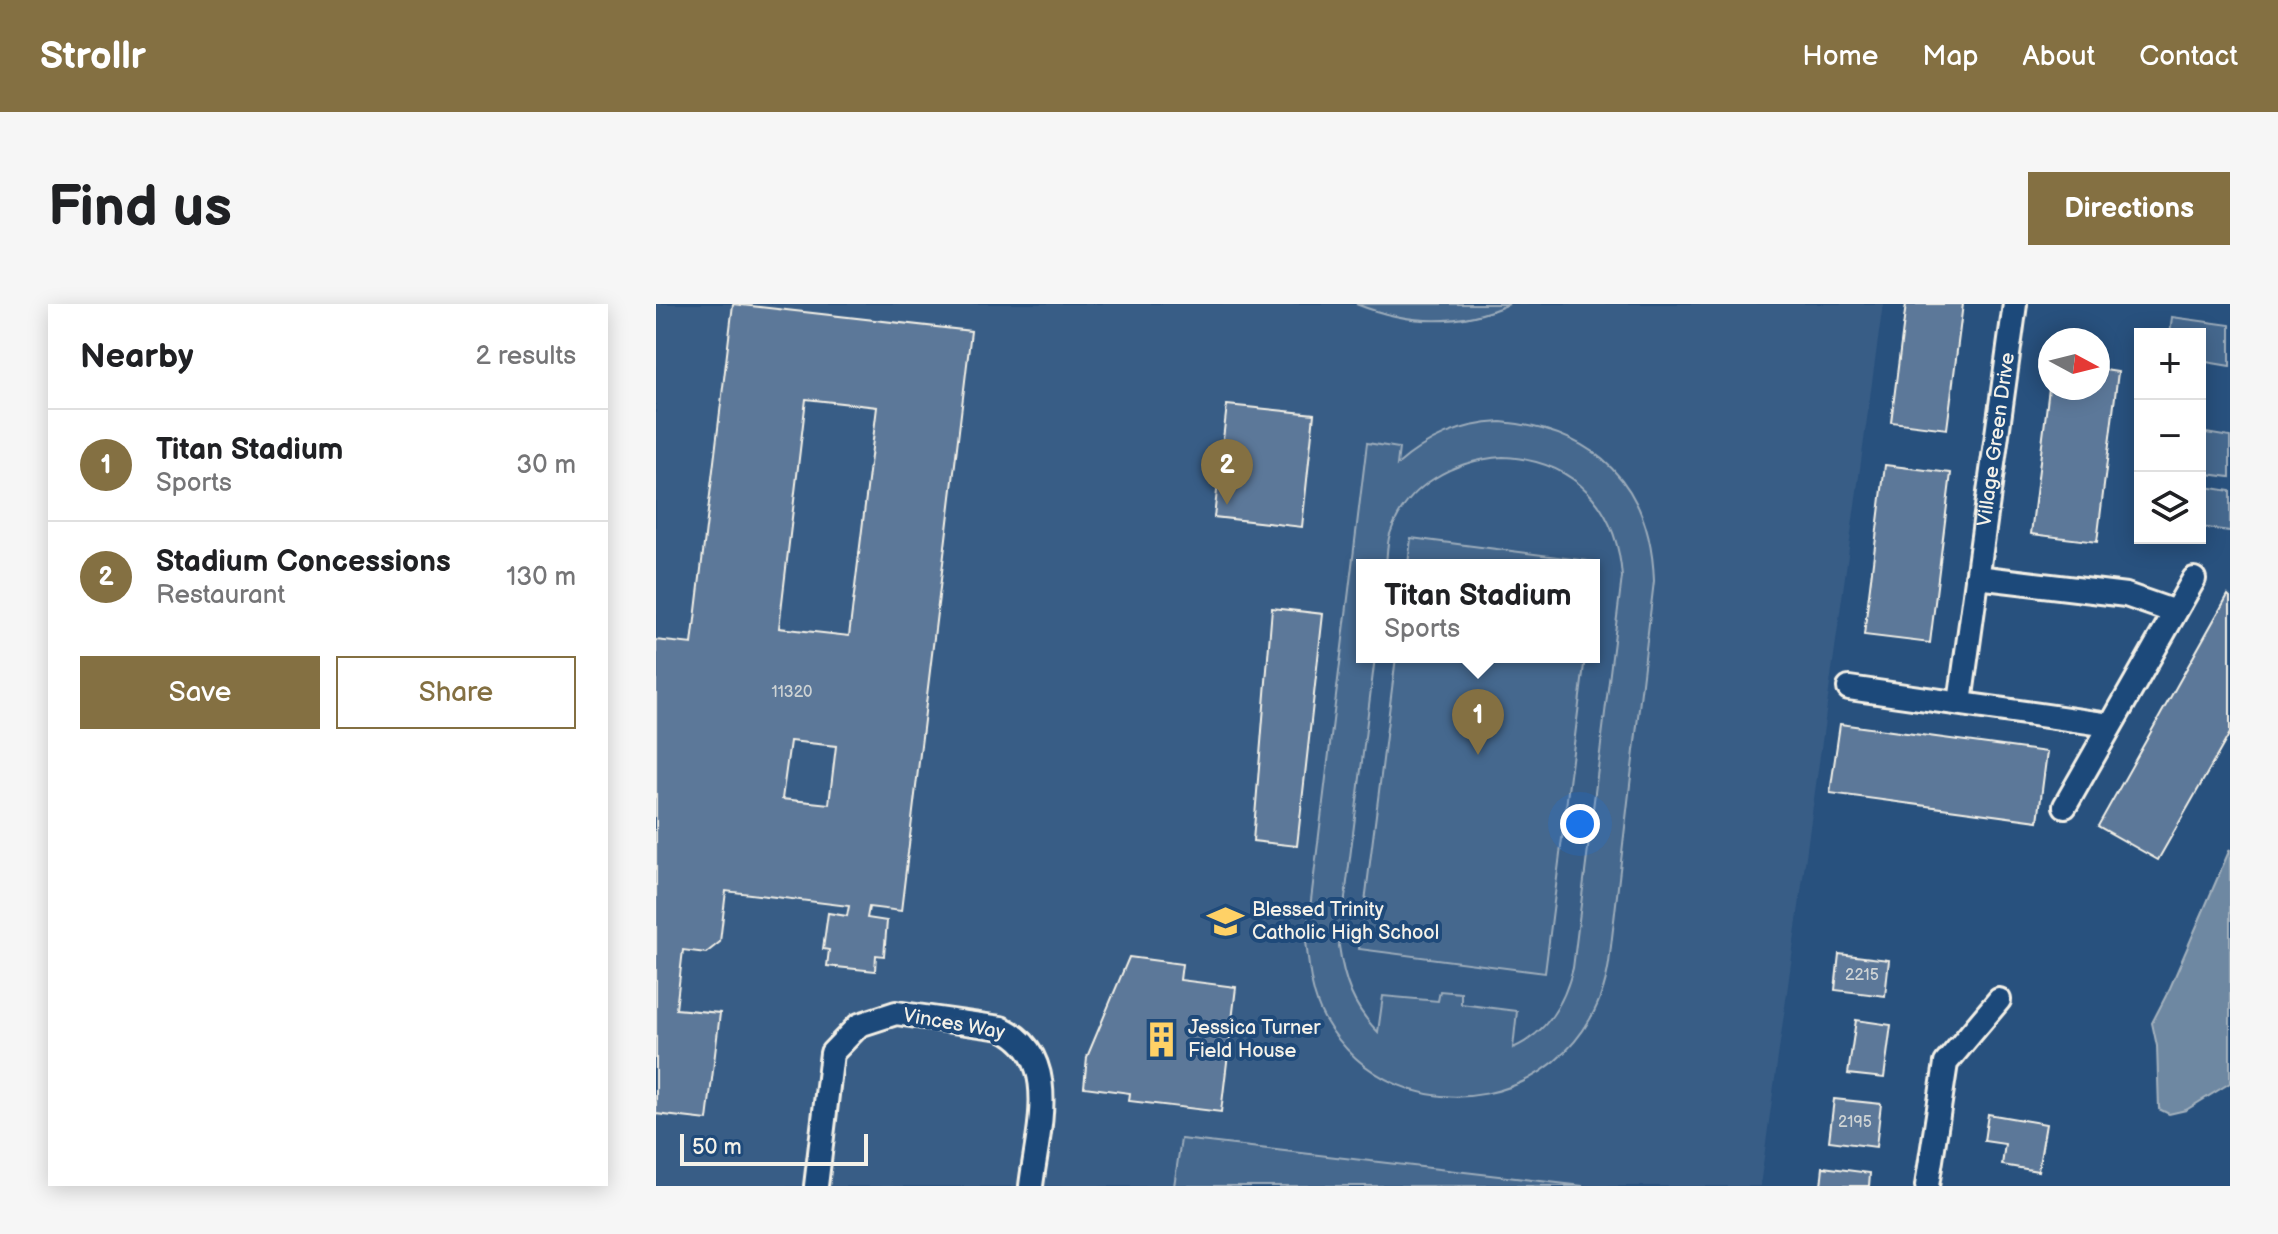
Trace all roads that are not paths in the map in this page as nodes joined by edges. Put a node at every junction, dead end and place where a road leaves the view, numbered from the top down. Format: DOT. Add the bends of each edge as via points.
graph roads {
  1 [pos="2015,304"];
  2 [pos="1977,577"];
  3 [pos="2194,579"];
  4 [pos="2175,612"];
  5 [pos="1849,688"];
  6 [pos="1960,703"];
  7 [pos="2110,725"];
  8 [pos="2065,806"];
  9 [pos="1999,1000"];
  10 [pos="816,1186"];
  11 [pos="1031,1186"];
  12 [pos="1927,1186"];
  1 -- 2 [label="street, Village Green Drive"];
  2 -- 4 [label="street" via="2126,595"];
  2 -- 6 [label="street, Village Green Drive"];
  3 -- 4 [label="street"];
  4 -- 7 [label="street"];
  5 -- 6 [label="street"];
  6 -- 7 [label="street"];
  7 -- 8 [label="street"];
  9 -- 12 [label="street" via="1946,1063"];
  10 -- 11 [label="street, Vinces Way" via="832,1053 859,1025 896,1013 1001,1028 1034,1056 1043,1083"];
}
